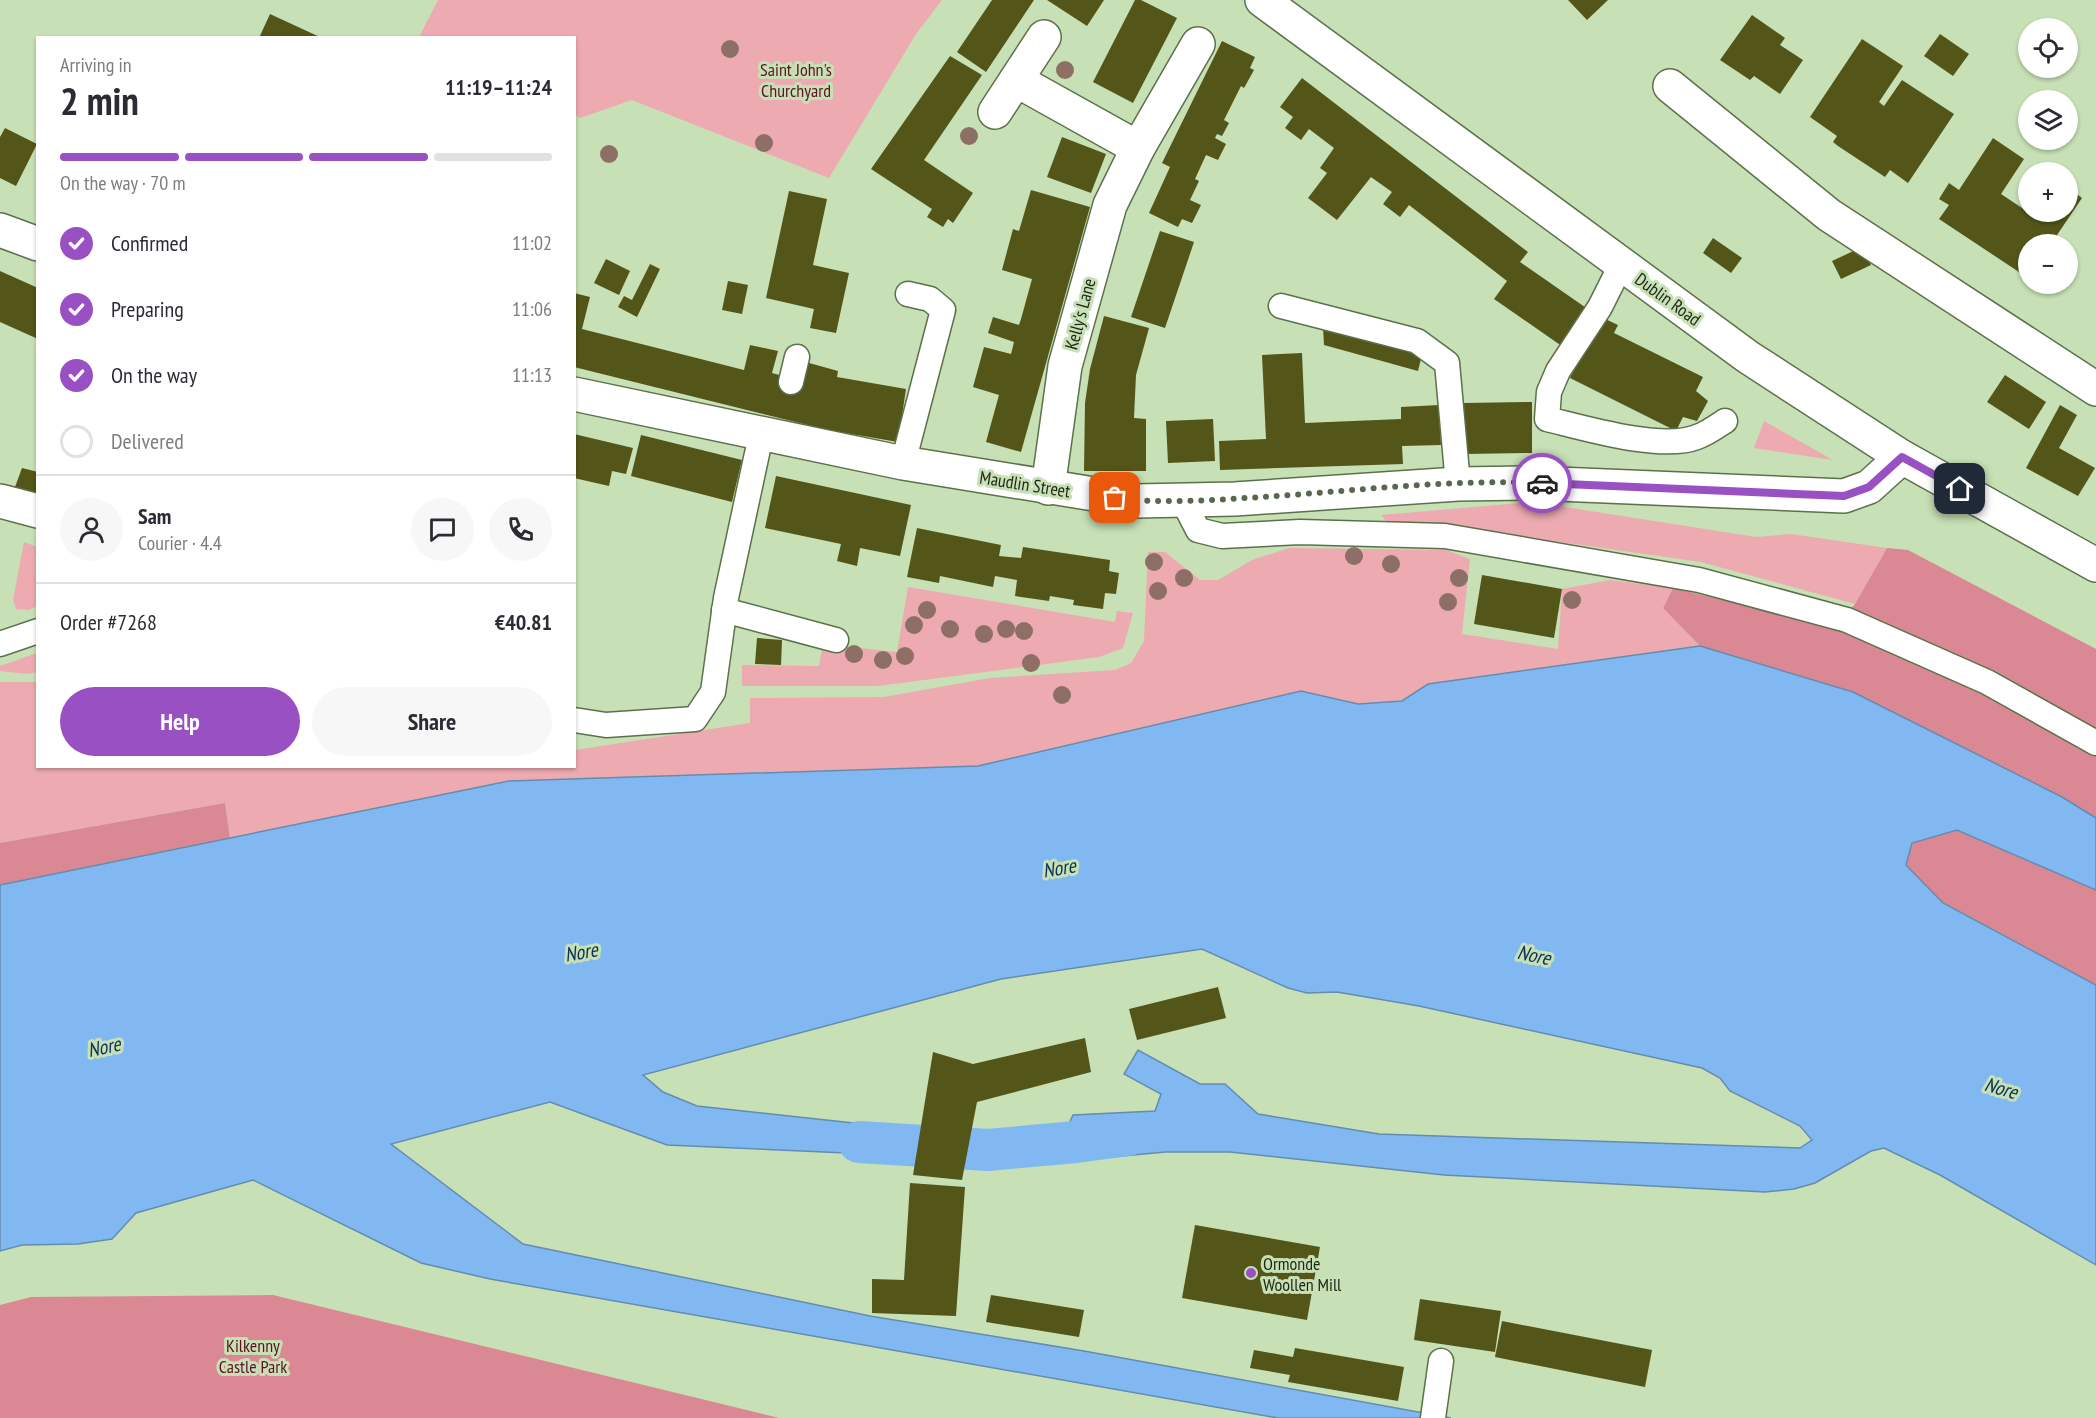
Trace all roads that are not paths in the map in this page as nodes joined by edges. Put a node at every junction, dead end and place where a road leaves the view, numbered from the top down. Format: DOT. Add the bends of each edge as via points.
graph roads {
  1 [pos="1262,0"];
  2 [pos="1044,37"];
  3 [pos="1198,44"];
  4 [pos="1017,80"];
  5 [pos="1670,86"];
  6 [pos="995,112"];
  7 [pos="1138,148"];
  8 [pos="0,230"];
  9 [pos="36,243"];
  10 [pos="1621,265"];
  11 [pos="908,294"];
  12 [pos="1281,306"];
  13 [pos="797,357"];
  14 [pos="791,382"];
  15 [pos="2096,389"];
  16 [pos="576,394"];
  17 [pos="1725,422"];
  18 [pos="774,431"];
  19 [pos="1902,457"];
  20 [pos="903,463"];
  21 [pos="1458,484"];
  22 [pos="1048,488"];
  23 [pos="0,501"];
  24 [pos="1183,501"];
  25 [pos="36,510"];
  26 [pos="2096,565"];
  27 [pos="724,610"];
  28 [pos="36,632"];
  29 [pos="836,640"];
  30 [pos="0,644"];
  31 [pos="576,720"];
  32 [pos="2096,743"];
  33 [pos="1441,1361"];
  34 [pos="1434,1417"];
  1 -- 10 [label="street, Dublin Road"];
  2 -- 4 [label="street"];
  3 -- 7 [label="street, Kelly's Lane"];
  4 -- 6 [label="street"];
  4 -- 7 [label="street"];
  5 -- 15 [label="street" via="1829,215"];
  7 -- 22 [label="street, Kelly's Lane" via="1110,205 1065,366"];
  8 -- 9 [label="street"];
  10 -- 17 [label="lane" via="1600,307 1558,371 1549,392 1547,420 1621,437 1679,441 1696,438"];
  10 -- 19 [label="street, Dublin Road" via="1748,357"];
  11 -- 20 [label="lane" via="930,299 943,310"];
  12 -- 21 [label="lane" via="1417,341 1447,363"];
  13 -- 14 [label="lane"];
  16 -- 18 [label="street, Maudlin Street"];
  18 -- 20 [label="street, Maudlin Street"];
  18 -- 27 [label="lane"];
  19 -- 21 [label="street, Maudlin Street" via="1869,487 1844,496 1534,483"];
  19 -- 26 [label="street, Dublin Road"];
  20 -- 22 [label="street, Maudlin Street"];
  21 -- 24 [label="street, Maudlin Street"];
  22 -- 24 [label="street, Maudlin Street" via="1137,501"];
  23 -- 25 [label="street"];
  24 -- 32 [label="lane" via="1198,530 1222,536 1300,532 1445,536 1699,580 1836,617 1987,682"];
  27 -- 29 [label="lane"];
  27 -- 31 [label="lane" via="713,693 695,719 606,725"];
  28 -- 30 [label="lane"];
  33 -- 34 [label="lane"];
}
